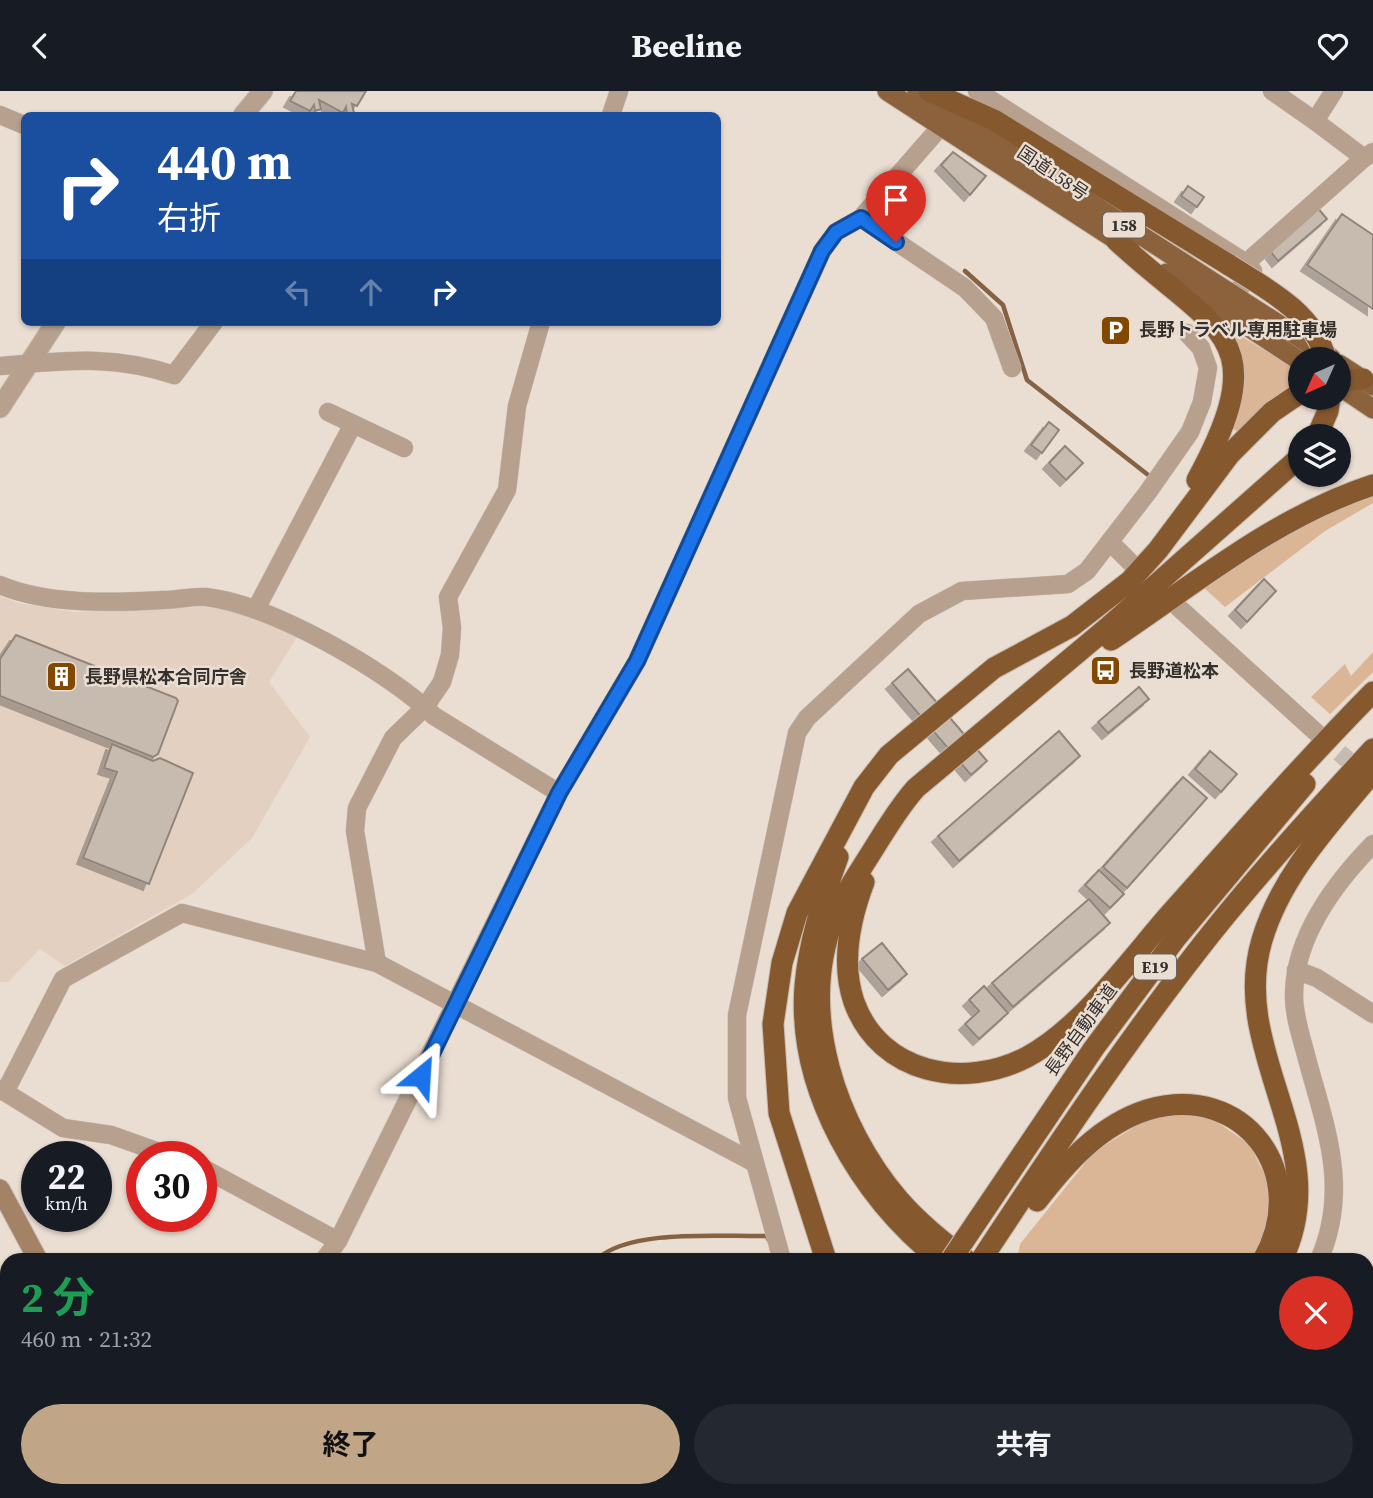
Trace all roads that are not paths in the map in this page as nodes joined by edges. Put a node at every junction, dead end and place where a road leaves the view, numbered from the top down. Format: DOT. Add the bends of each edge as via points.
graph roads {
  1 [pos="263,91"];
  2 [pos="619,91"];
  3 [pos="887,91"];
  4 [pos="917,91"];
  5 [pos="929,91"];
  6 [pos="977,91"];
  7 [pos="1272,91"];
  8 [pos="1335,91"];
  9 [pos="246,112"];
  10 [pos="612,112"];
  11 [pos="0,115"];
  12 [pos="1315,121"];
  13 [pos="21,124"];
  14 [pos="942,125"];
  15 [pos="1368,155"];
  16 [pos="861,218"];
  17 [pos="1117,240"];
  18 [pos="1238,264"];
  19 [pos="1234,296"];
  20 [pos="53,326"];
  21 [pos="211,326"];
  22 [pos="540,326"];
  23 [pos="1187,333"];
  24 [pos="1313,347"];
  25 [pos="1320,347"];
  26 [pos="1288,353"];
  27 [pos="28,364"];
  28 [pos="0,366"];
  29 [pos="1012,368"];
  30 [pos="1351,372"];
  31 [pos="1368,383"];
  32 [pos="1351,393"];
  33 [pos="1288,401"];
  34 [pos="0,408"];
  35 [pos="1373,409"];
  36 [pos="328,412"];
  37 [pos="352,426"];
  38 [pos="404,448"];
  39 [pos="1288,469"];
  40 [pos="1373,485"];
  41 [pos="1111,542"];
  42 [pos="1158,549"];
  43 [pos="1130,562"];
  44 [pos="0,585"];
  45 [pos="1178,607"];
  46 [pos="256,609"];
  47 [pos="1373,692"];
  48 [pos="1021,700"];
  49 [pos="425,707"];
  50 [pos="1373,712"];
  51 [pos="1319,735"];
  52 [pos="1373,749"];
  53 [pos="1373,772"];
  54 [pos="559,793"];
  55 [pos="855,805"];
  56 [pos="895,814"];
  57 [pos="1373,844"];
  58 [pos="377,963"];
  59 [pos="1296,970"];
  60 [pos="456,1005"];
  61 [pos="1373,1014"];
  62 [pos="3,1090"];
  63 [pos="128,1141"];
  64 [pos="753,1162"];
  65 [pos="217,1176"];
  66 [pos="0,1189"];
  67 [pos="338,1241"];
  68 [pos="34,1253"];
  69 [pos="329,1253"];
  70 [pos="780,1253"];
  71 [pos="824,1253"];
  72 [pos="932,1253"];
  73 [pos="976,1253"];
  74 [pos="983,1253"];
  75 [pos="983,1253"];
  76 [pos="984,1253"];
  77 [pos="1266,1253"];
  78 [pos="1285,1253"];
  79 [pos="1321,1253"];
  1 -- 9 [label="street"];
  2 -- 10 [label="street"];
  3 -- 14 [label="highway, 国道158号 / 158"];
  4 -- 19 [label="highway, 国道158号 / 158"];
  5 -- 18 [label="highway" via="995,120"];
  6 -- 18 [label="street"];
  7 -- 12 [label="street"];
  8 -- 12 [label="street"];
  11 -- 13 [label="street"];
  12 -- 15 [label="street"];
  14 -- 16 [label="street"];
  14 -- 17 [label="highway, 国道158号 / 158"];
  15 -- 18 [label="street"];
  16 -- 29 [label="street" via="965,288 994,318"];
  16 -- 54 [label="street" via="836,232 822,251 637,661"];
  17 -- 26 [label="highway, 国道158号 / 158"];
  17 -- 42 [label="highway" via="1212,320 1234,365 1228,415"];
  18 -- 19 [label="street" via="1253,271"];
  18 -- 25 [label="highway, bridge" via="1294,309"];
  19 -- 24 [label="highway, 国道158号 / 158"];
  20 -- 27 [label="street"];
  21 -- 27 [label="street" via="174,375 101,359"];
  22 -- 49 [label="street" via="517,406 507,490 448,597 450,655 442,682"];
  23 -- 41 [label="street" via="1201,348 1208,368 1202,402 1190,432"];
  27 -- 28 [label="street"];
  27 -- 34 [label="street"];
  30 -- 31 [label="highway"];
  32 -- 35 [label="highway"];
  33 -- 42 [label="highway" via="1230,454"];
  36 -- 37 [label="street"];
  37 -- 38 [label="street"];
  37 -- 46 [label="street"];
  39 -- 48 [label="highway"];
  40 -- 48 [label="highway" via="1327,503 1258,540"];
  41 -- 43 [label="street"];
  41 -- 64 [label="street" via="1087,571 1068,584 962,591 940,601 919,614 807,718 797,733 737,1015 737,1098"];
  42 -- 55 [label="highway" via="1092,613 994,668 907,740 875,770"];
  44 -- 46 [label="street" via="59,598 205,597"];
  45 -- 51 [label="street"];
  46 -- 49 [label="street" via="349,657"];
  47 -- 56 [label="highway" via="1066,1028 1027,1057 985,1072 945,1074 908,1063 875,1038 854,1000 848,956 853,914"];
  48 -- 56 [label="highway" via="916,788"];
  49 -- 54 [label="street"];
  49 -- 58 [label="street" via="393,738 357,808 355,831"];
  50 -- 74 [label="highway, 長野自動車道 / E19" via="1304,785 1176,938 1094,1048"];
  52 -- 75 [label="highway, 長野自動車道 / E19" via="1196,953"];
  53 -- 78 [label="highway" via="1291,878 1262,941 1255,1003 1261,1038 1289,1123 1300,1185 1297,1221"];
  54 -- 60 [label="street"];
  55 -- 71 [label="highway" via="797,913 782,963 773,1024 779,1113"];
  55 -- 72 [label="highway" via="811,940 805,989 808,1044 824,1101 849,1155 887,1209"];
  56 -- 73 [label="highway" via="834,918 820,986 824,1040 848,1120 877,1171 920,1222"];
  57 -- 59 [label="street" via="1333,891"];
  58 -- 60 [label="street"];
  58 -- 62 [label="street" via="182,913 63,979"];
  59 -- 61 [label="street"];
  59 -- 79 [label="street" via="1294,998 1301,1039 1332,1148 1336,1202"];
  60 -- 64 [label="street"];
  60 -- 67 [label="street"];
  62 -- 63 [label="street" via="63,1128"];
  64 -- 70 [label="street"];
  65 -- 67 [label="street"];
  66 -- 68 [label="main road"];
  67 -- 69 [label="street"];
  76 -- 77 [label="highway" via="1094,1139 1145,1111 1179,1105 1212,1109 1239,1121 1270,1156 1279,1182 1280,1210"];
}
